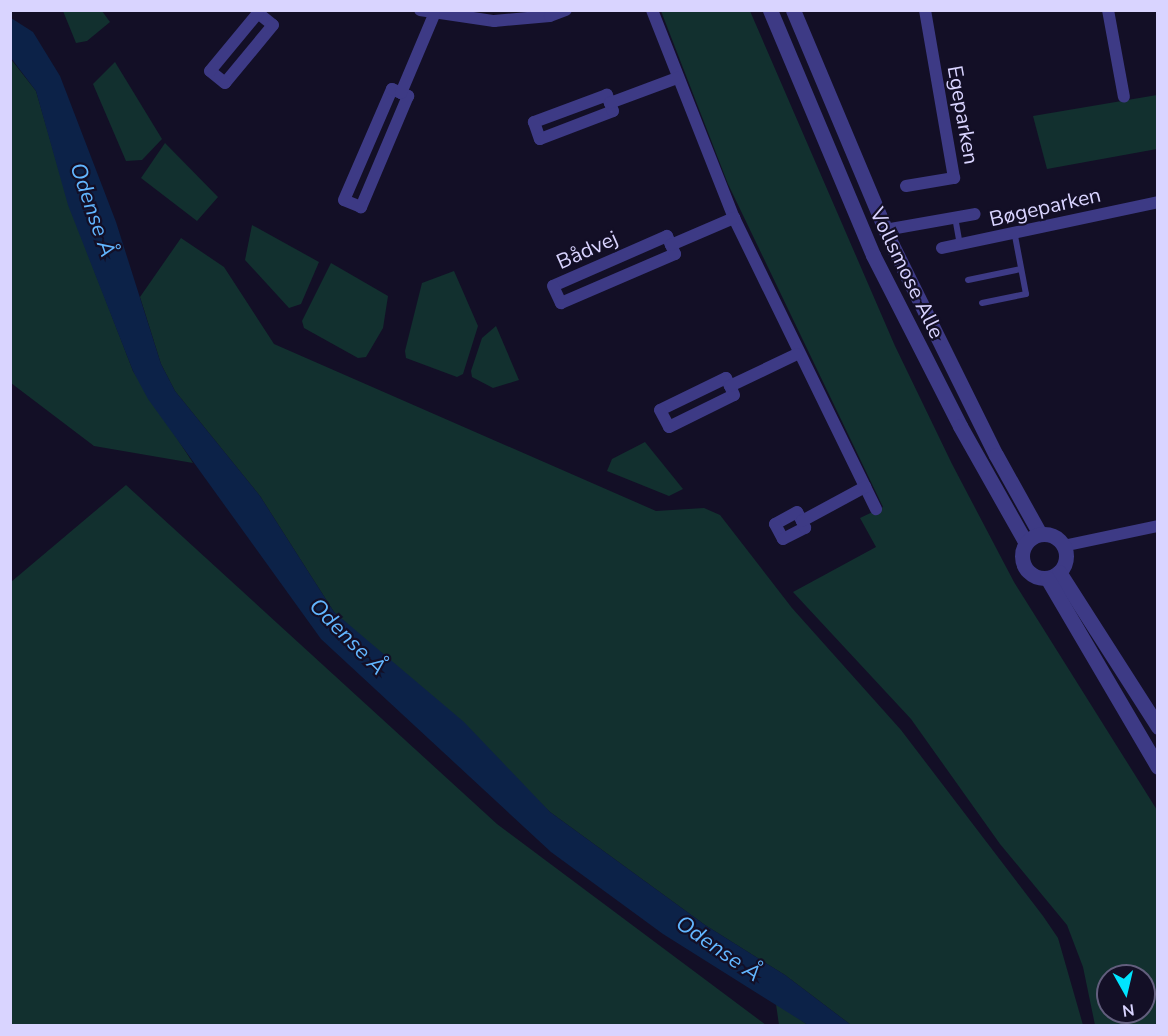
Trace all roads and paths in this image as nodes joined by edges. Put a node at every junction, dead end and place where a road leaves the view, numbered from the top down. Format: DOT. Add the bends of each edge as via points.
graph roads {
  1 [pos="420,10"];
  2 [pos="566,10"];
  3 [pos="652,10"];
  4 [pos="770,10"];
  5 [pos="793,10"];
  6 [pos="925,10"];
  7 [pos="1108,10"];
  8 [pos="270,15"];
  9 [pos="434,15"];
  10 [pos="677,78"];
  11 [pos="401,93"];
  12 [pos="1124,97"];
  13 [pos="610,103"];
  14 [pos="906,186"];
  15 [pos="1158,202"];
  16 [pos="975,214"];
  17 [pos="734,218"];
  18 [pos="956,218"];
  19 [pos="885,231"];
  20 [pos="1015,236"];
  21 [pos="671,245"];
  22 [pos="960,245"];
  23 [pos="942,248"];
  24 [pos="1021,269"];
  25 [pos="968,280"];
  26 [pos="982,303"];
  27 [pos="797,354"];
  28 [pos="730,387"];
  29 [pos="865,487"];
  30 [pos="876,509"];
  31 [pos="802,521"];
  32 [pos="1158,526"];
  33 [pos="1040,534"];
  34 [pos="1026,543"];
  35 [pos="1063,546"];
  36 [pos="1053,575"];
  37 [pos="1158,727"];
  38 [pos="1158,767"];
  1 -- 9 [label="street"];
  2 -- 9 [label="street" via="550,16 494,21"];
  3 -- 10 [label="street"];
  4 -- 34 [label="street, Vollsmose Alle" via="873,255"];
  5 -- 19 [label="street, Vollsmose Alle"];
  6 -- 14 [label="street, Egeparken" via="954,178"];
  7 -- 12 [label="street"];
  8 -- 8 [label="street" via="258,13 210,71 225,83 273,25"];
  9 -- 11 [label="street"];
  10 -- 13 [label="street"];
  10 -- 17 [label="street"];
  11 -- 11 [label="street" via="392,89 344,200 361,207 408,96"];
  13 -- 13 [label="street" via="613,111 540,139 534,122 607,94"];
  15 -- 20 [label="street, Bøgeparken" via="1052,222"];
  16 -- 18 [label="street"];
  17 -- 21 [label="street, Bådvej"];
  17 -- 27 [label="street"];
  18 -- 19 [label="street"];
  18 -- 22 [label="lane"];
  19 -- 33 [label="street, Vollsmose Alle" via="996,455"];
  20 -- 22 [label="street, Bøgeparken"];
  20 -- 24 [label="lane"];
  21 -- 21 [label="street, Bådvej" via="675,254 561,303 554,286 667,236"];
  22 -- 23 [label="street, Bøgeparken"];
  24 -- 25 [label="lane"];
  24 -- 26 [label="lane" via="1026,294"];
  27 -- 28 [label="street"];
  27 -- 29 [label="street"];
  28 -- 28 [label="street" via="734,395 669,427 660,411 726,378"];
  29 -- 30 [label="street"];
  29 -- 31 [label="street"];
  32 -- 35 [label="street"];
  33 -- 34 [label="street"];
  33 -- 35 [label="street" via="1057,539"];
  34 -- 36 [label="street" via="1023,565 1034,576"];
  35 -- 36 [label="street" via="1065,560"];
  36 -- 37 [label="street"];
  36 -- 38 [label="street"];
}
